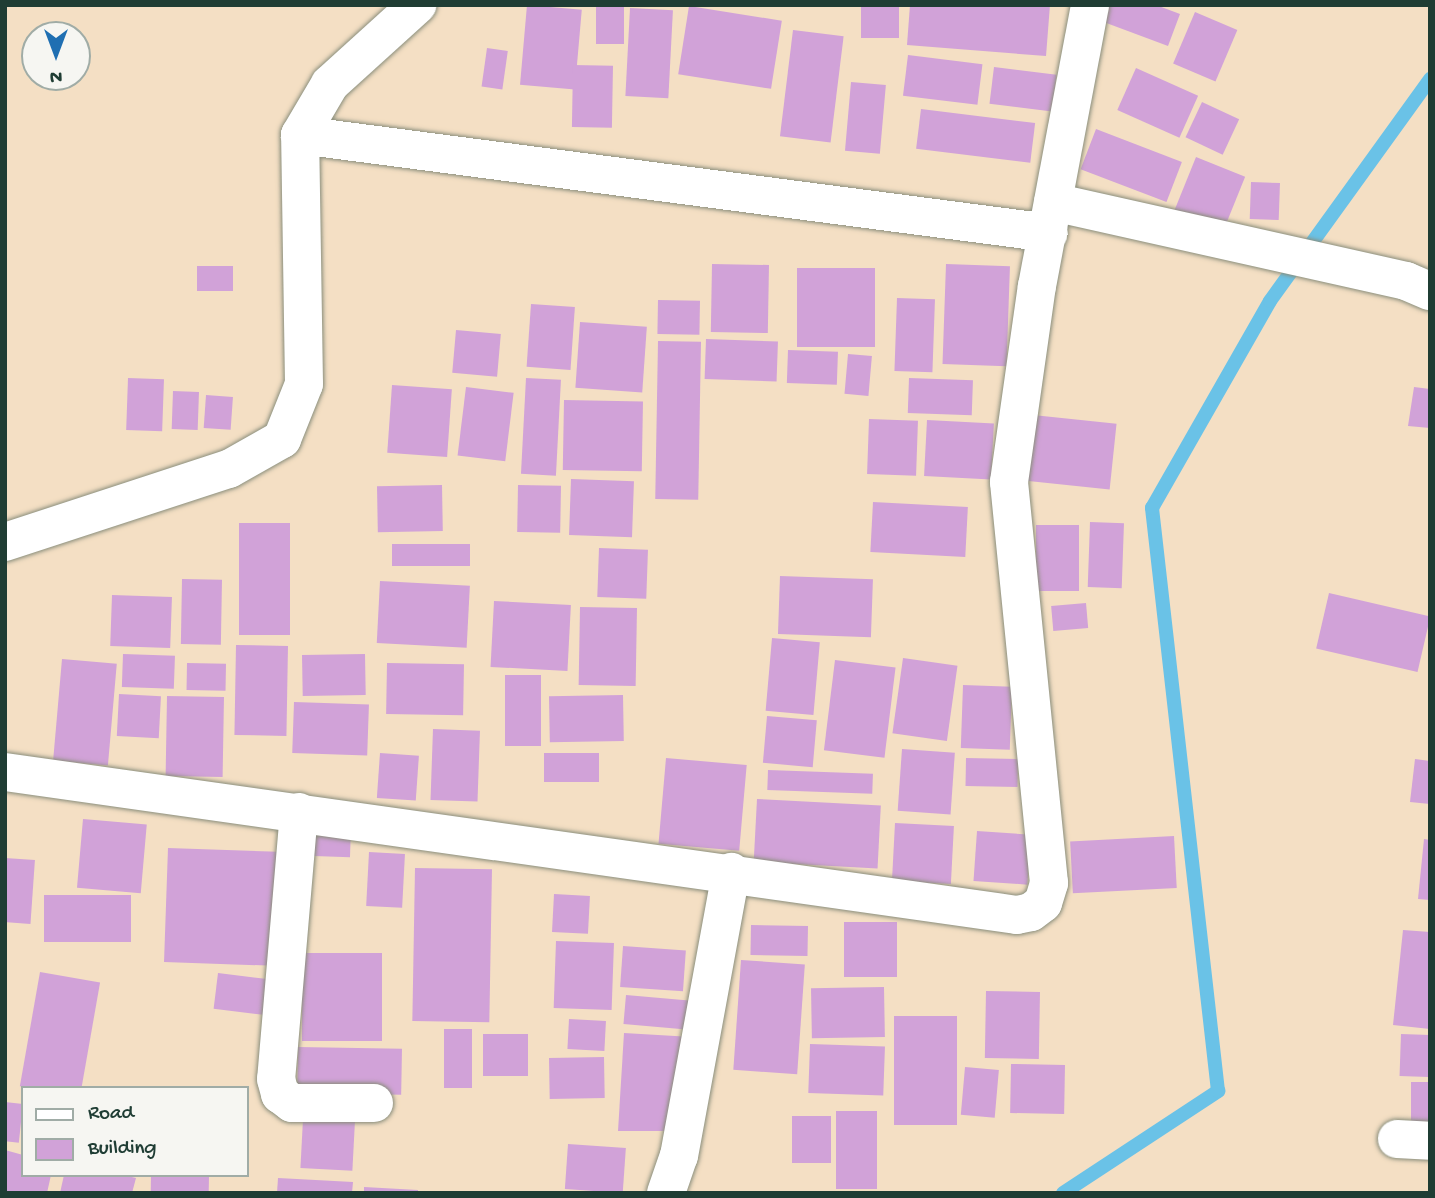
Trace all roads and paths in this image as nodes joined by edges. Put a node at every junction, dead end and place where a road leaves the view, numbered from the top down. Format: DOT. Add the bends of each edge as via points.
graph roads {
  1 [pos="417,5"];
  2 [pos="1090,5"];
  3 [pos="300,135"];
  4 [pos="1051,217"];
  5 [pos="1430,290"];
  6 [pos="5,542"];
  7 [pos="5,772"];
  8 [pos="299,812"];
  9 [pos="731,872"];
  10 [pos="374,1102"];
  11 [pos="666,1193"];
  1 -- 3 [label="street" via="330,84"];
  2 -- 4 [label="street"];
  3 -- 4 [label="street"];
  3 -- 6 [label="street" via="304,384 282,439 229,470"];
  4 -- 5 [label="street" via="1268,251"];
  4 -- 9 [label="street" via="1009,482 1049,883 1043,903 1017,915"];
  7 -- 8 [label="street"];
  8 -- 9 [label="street"];
  8 -- 10 [label="street" via="276,1079 280,1094 292,1103"];
  9 -- 11 [label="street" via="679,1156"];
}
